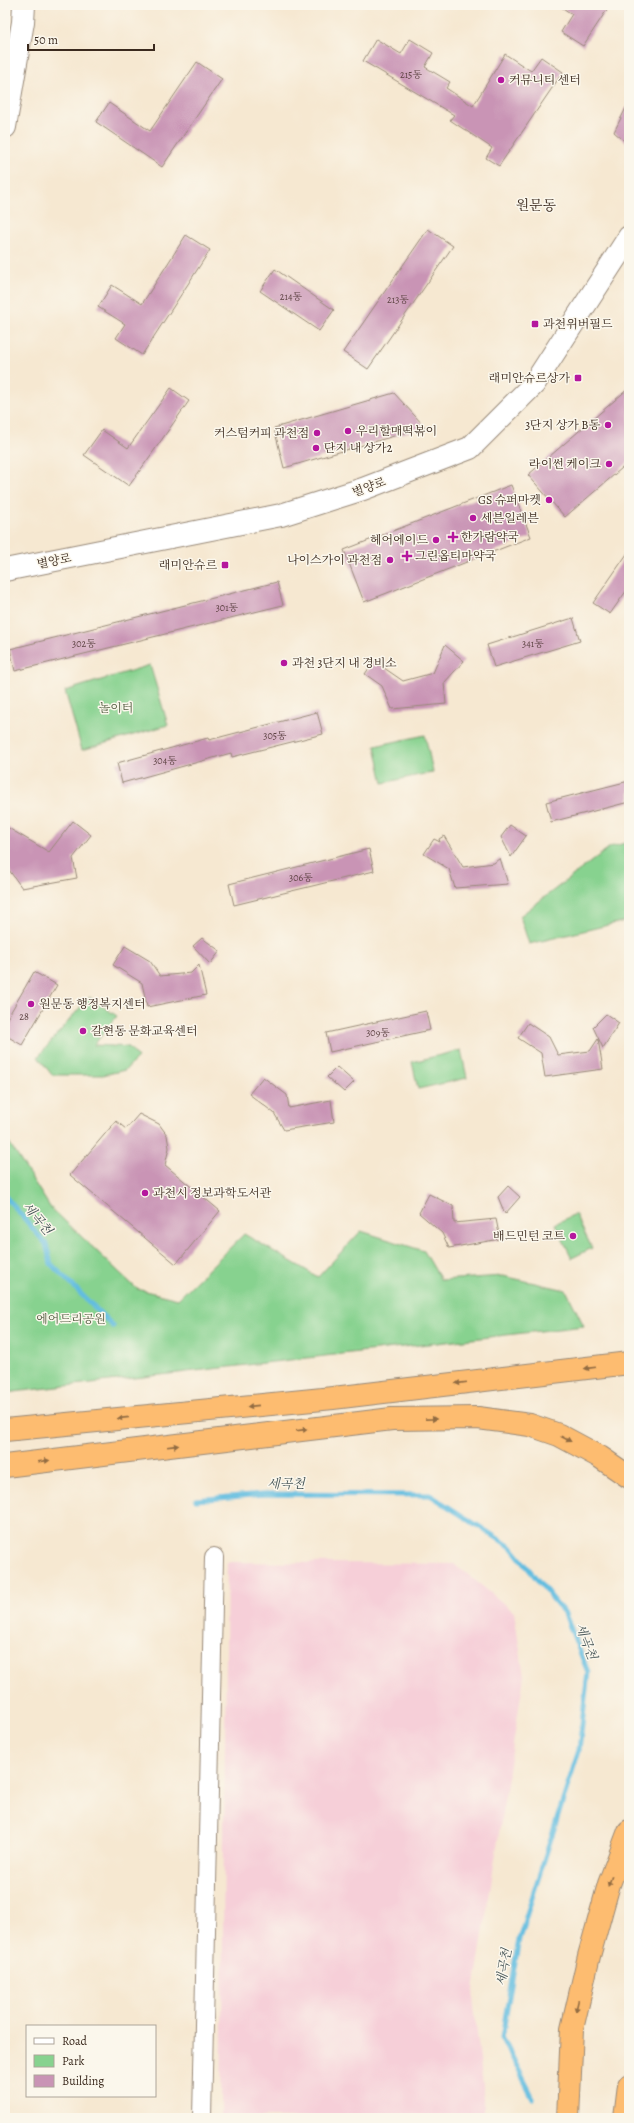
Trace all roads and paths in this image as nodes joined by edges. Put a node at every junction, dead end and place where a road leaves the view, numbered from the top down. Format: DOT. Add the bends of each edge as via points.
graph roads {
  1 [pos="24,5"];
  2 [pos="5,127"];
  3 [pos="629,237"];
  4 [pos="5,570"];
  5 [pos="629,1363"];
  6 [pos="5,1430"];
  7 [pos="5,1466"];
  8 [pos="629,1476"];
  9 [pos="214,1557"];
  10 [pos="629,1831"];
  11 [pos="629,2086"];
  12 [pos="202,2118"];
  13 [pos="568,2118"];
  14 [pos="625,2118"];
  1 -- 2 [label="street"];
  3 -- 4 [label="street, 별양로" via="534,384 470,448 363,490 281,515"];
  5 -- 6 [label="highway, one-way" via="333,1398"];
  7 -- 8 [label="highway, one-way" via="392,1419 478,1418 530,1425 559,1435"];
  9 -- 12 [label="street"];
  10 -- 13 [label="highway, one-way" via="609,1884 572,2029"];
  11 -- 14 [label="highway"];
}
